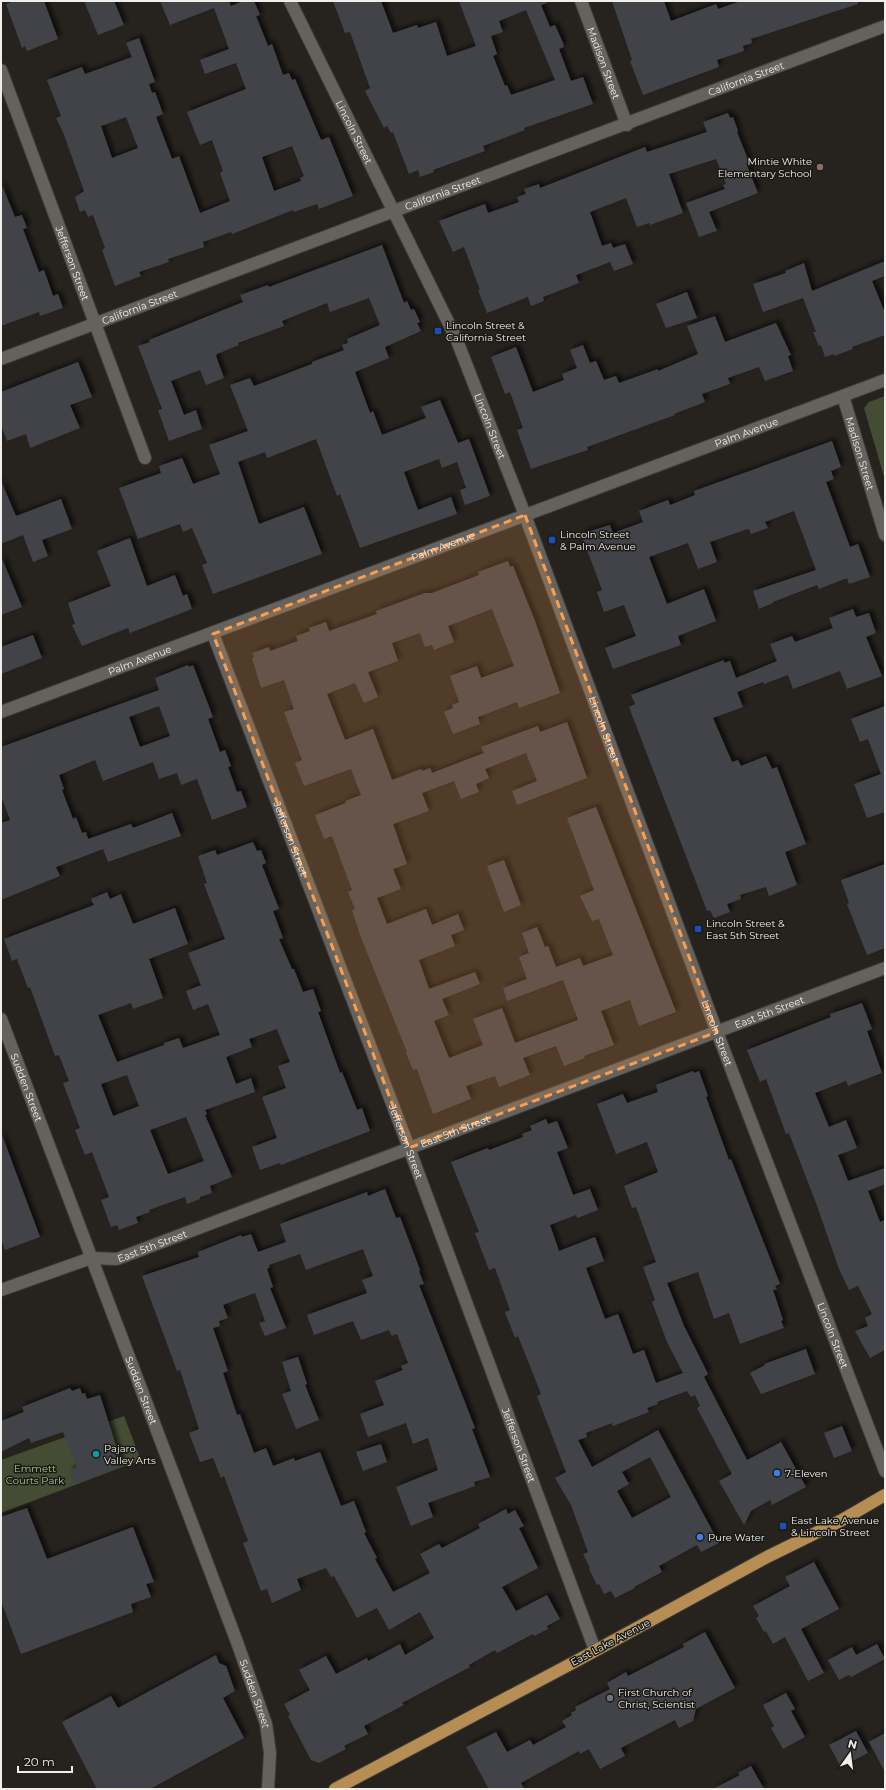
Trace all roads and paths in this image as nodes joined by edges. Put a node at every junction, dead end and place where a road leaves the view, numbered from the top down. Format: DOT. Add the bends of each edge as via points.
graph roads {
  1 [pos="290,1"];
  2 [pos="581,1"];
  3 [pos="885,26"];
  4 [pos="1,70"];
  5 [pos="627,125"];
  6 [pos="394,211"];
  7 [pos="95,324"];
  8 [pos="1,359"];
  9 [pos="885,380"];
  10 [pos="843,396"];
  11 [pos="144,458"];
  12 [pos="525,515"];
  13 [pos="885,535"];
  14 [pos="212,634"];
  15 [pos="1,712"];
  16 [pos="885,968"];
  17 [pos="1,1019"];
  18 [pos="717,1032"];
  19 [pos="409,1148"];
  20 [pos="91,1258"];
  21 [pos="1,1290"];
  22 [pos="885,1471"];
  23 [pos="885,1495"];
  24 [pos="595,1650"];
  25 [pos="268,1789"];
  26 [pos="335,1789"];
  1 -- 6 [label="street, Lincoln Street"];
  2 -- 5 [label="street, Madison Street"];
  3 -- 5 [label="street, California Street"];
  4 -- 7 [label="street, Jefferson Street"];
  5 -- 6 [label="street, California Street"];
  6 -- 7 [label="street, California Street"];
  6 -- 12 [label="street, Lincoln Street" via="456,338"];
  7 -- 8 [label="street, California Street"];
  7 -- 11 [label="street, Jefferson Street"];
  9 -- 10 [label="street, Palm Avenue"];
  10 -- 12 [label="street, Palm Avenue"];
  10 -- 13 [label="street, Madison Street"];
  12 -- 14 [label="street, Palm Avenue"];
  12 -- 18 [label="street, Lincoln Street"];
  14 -- 15 [label="street, Palm Avenue"];
  14 -- 19 [label="street, Jefferson Street"];
  16 -- 18 [label="street, East 5th Street"];
  17 -- 20 [label="street, Sudden Street"];
  18 -- 19 [label="street, East 5th Street"];
  18 -- 22 [label="street, Lincoln Street"];
  19 -- 20 [label="street, East 5th Street" via="117,1258"];
  19 -- 24 [label="street, Jefferson Street"];
  20 -- 21 [label="street, East 5th Street"];
  20 -- 25 [label="street, Sudden Street" via="266,1724 270,1752"];
  23 -- 24 [label="main road, East Lake Avenue"];
  24 -- 26 [label="main road, East Lake Avenue"];
}
